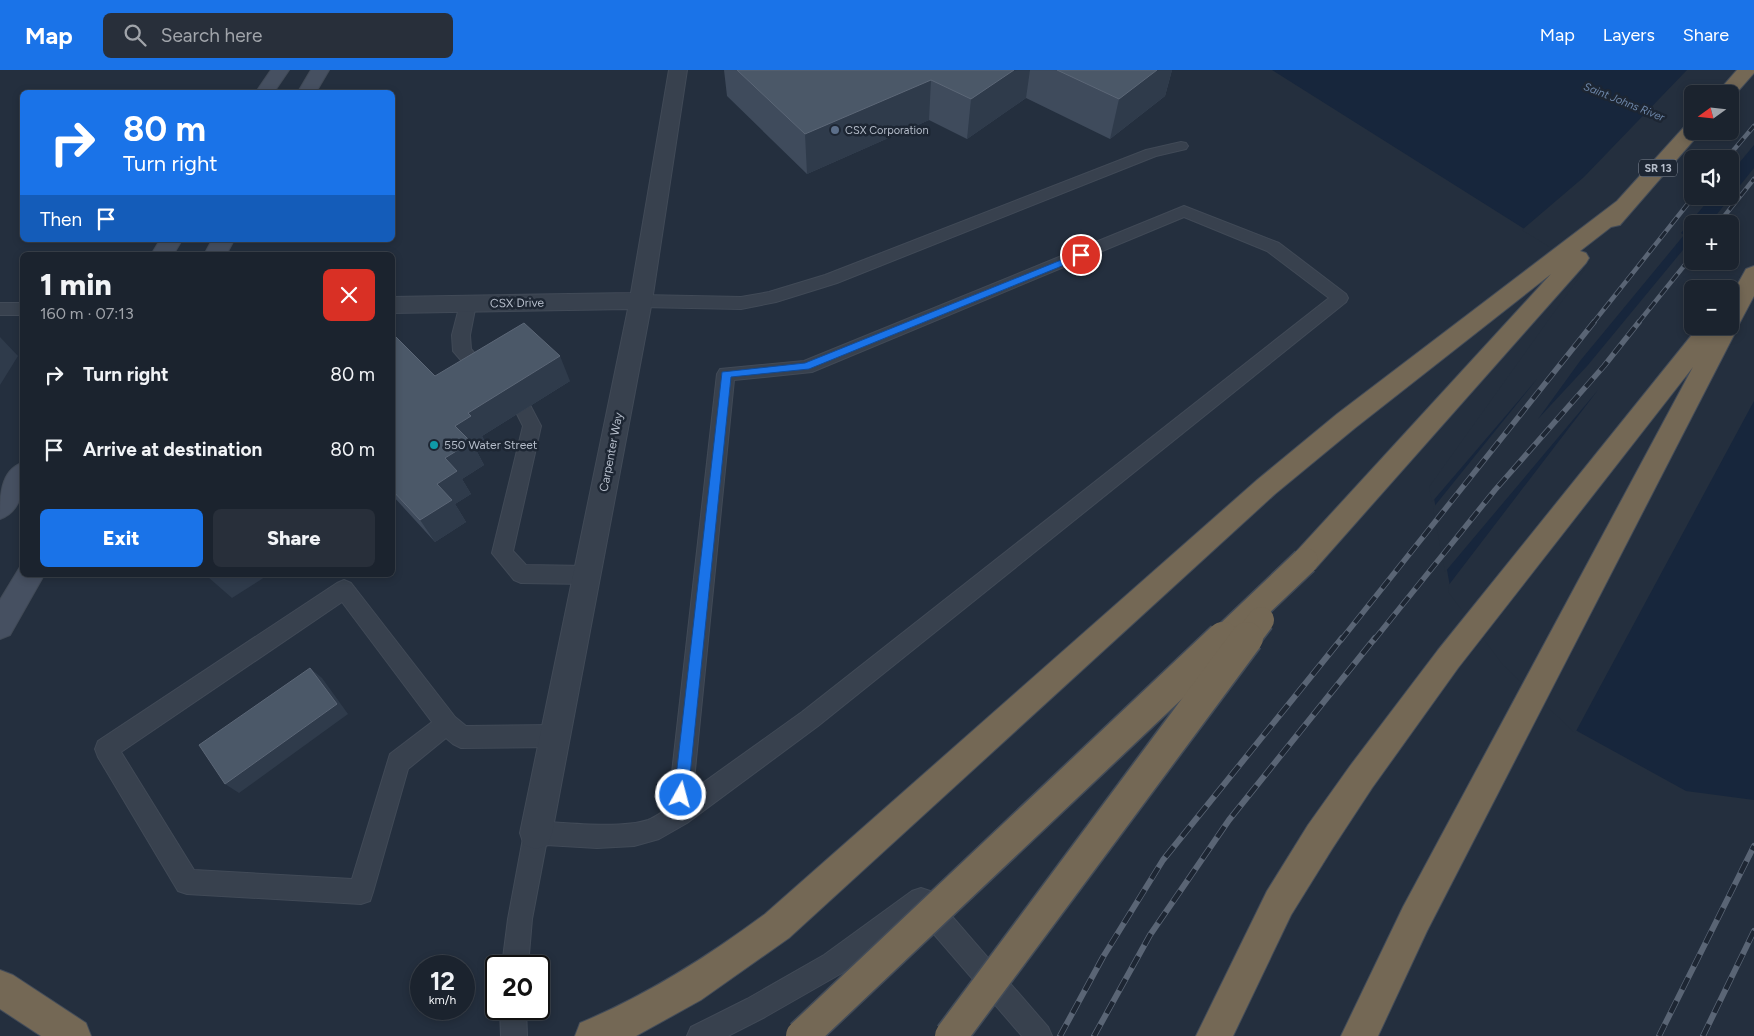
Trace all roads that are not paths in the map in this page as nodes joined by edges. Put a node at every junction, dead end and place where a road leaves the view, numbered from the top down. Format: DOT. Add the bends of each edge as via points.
graph roads {
  1 [pos="280,70"];
  2 [pos="320,70"];
  3 [pos="678,70"];
  4 [pos="1747,70"];
  5 [pos="1733,85"];
  6 [pos="266,90"];
  7 [pos="308,90"];
  8 [pos="1684,139"];
  9 [pos="1181,146"];
  10 [pos="1624,206"];
  11 [pos="1754,274"];
  12 [pos="1739,292"];
  13 [pos="641,301"];
  14 [pos="1739,303"];
  15 [pos="468,304"];
  16 [pos="395,305"];
  17 [pos="0,309"];
  18 [pos="20,309"];
  19 [pos="1705,335"];
  20 [pos="1722,335"];
  21 [pos="487,377"];
  22 [pos="524,410"];
  23 [pos="20,476"];
  24 [pos="0,508"];
  25 [pos="1305,561"];
  26 [pos="587,575"];
  27 [pos="29,577"];
  28 [pos="0,626"];
  29 [pos="447,724"];
  30 [pos="555,736"];
  31 [pos="679,815"];
  32 [pos="536,833"];
  33 [pos="516,955"];
  34 [pos="0,988"];
  35 [pos="513,1020"];
  36 [pos="73,1036"];
  37 [pos="514,1036"];
  38 [pos="593,1036"];
  39 [pos="700,1036"];
  40 [pos="802,1036"];
  41 [pos="951,1036"];
  42 [pos="1039,1036"];
  43 [pos="1214,1036"];
  44 [pos="1359,1036"];
  1 -- 6 [label="street"];
  2 -- 7 [label="street"];
  3 -- 13 [label="street, Carpenter Way"];
  4 -- 5 [label="highway"];
  8 -- 10 [label="highway, SR 13"];
  9 -- 13 [label="lane" via="1151,153 832,279 770,298 741,303"];
  10 -- 25 [label="highway"];
  10 -- 38 [label="highway" via="1346,421 1266,487 777,926 693,986"];
  11 -- 12 [label="highway"];
  11 -- 14 [label="highway"];
  13 -- 15 [label="street, CSX Drive"];
  13 -- 26 [label="street, Carpenter Way"];
  15 -- 16 [label="street, CSX Drive"];
  15 -- 21 [label="lane" via="461,335 462,351"];
  17 -- 18 [label="lane"];
  19 -- 43 [label="highway" via="1448,659 1361,777 1279,903"];
  20 -- 44 [label="highway" via="1415,919"];
  22 -- 26 [label="lane" via="532,426 502,553 521,574"];
  23 -- 24 [label="street"];
  25 -- 40 [label="highway, bridge"];
  25 -- 41 [label="highway, bridge"];
  26 -- 30 [label="street, Carpenter Way"];
  27 -- 28 [label="street"];
  29 -- 29 [label="lane" via="344,589 106,749 187,882 361,892 398,762"];
  29 -- 30 [label="lane" via="461,737"];
  30 -- 32 [label="street, Carpenter Way"];
  31 -- 31 [label="lane" via="818,713 1340,298 1273,247 1184,211 806,367 726,374"];
  31 -- 32 [label="lane" via="651,831 634,834"];
  32 -- 33 [label="lane"];
  34 -- 36 [label="highway"];
  35 -- 37 [label="lane"];
  39 -- 42 [label="lane" via="833,964 921,900"];
}
